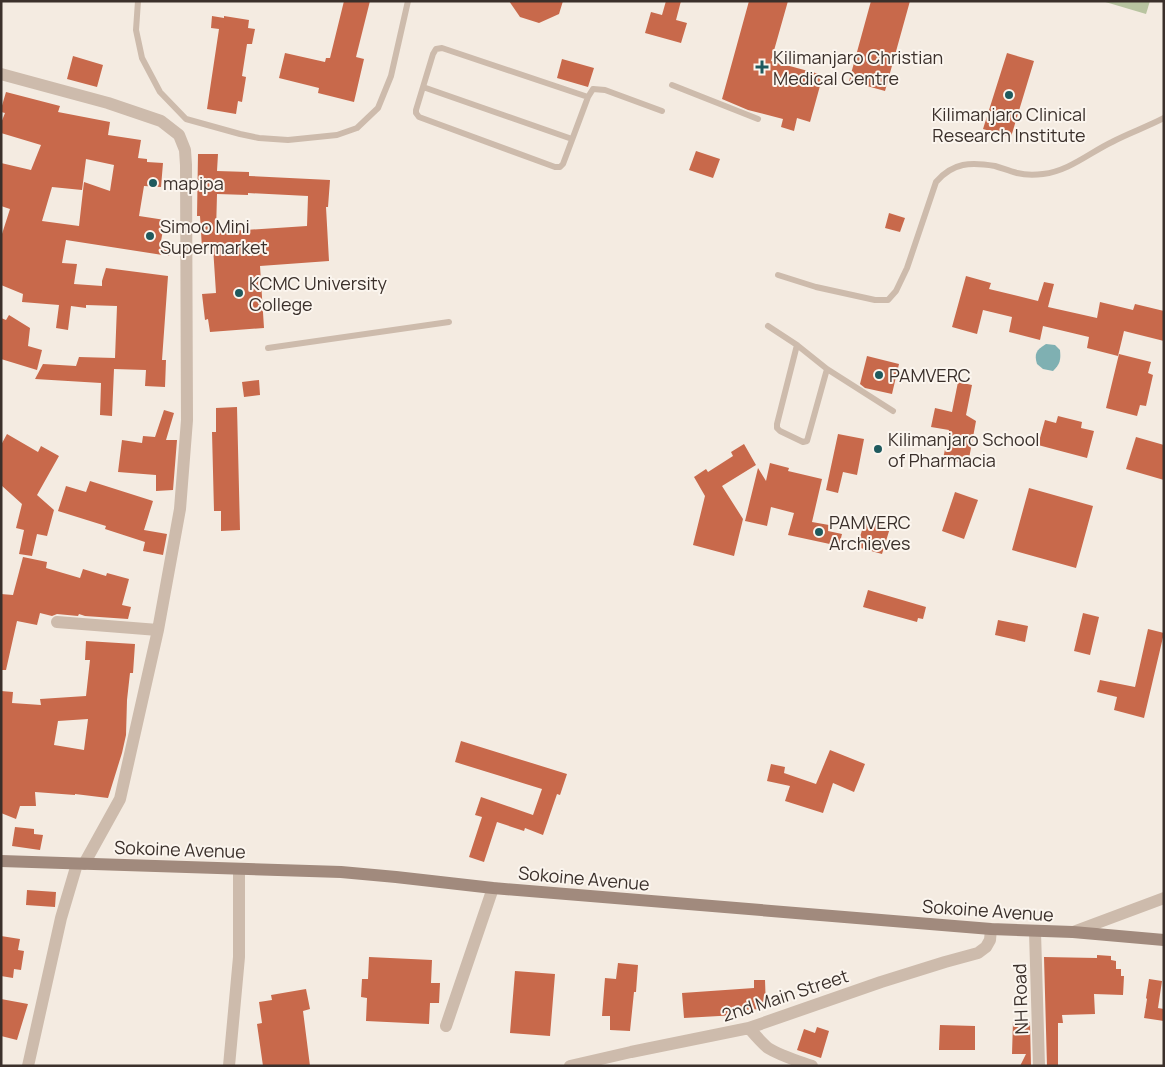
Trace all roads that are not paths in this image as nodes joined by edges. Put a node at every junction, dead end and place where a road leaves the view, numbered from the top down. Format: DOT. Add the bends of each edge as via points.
graph roads {
  1 [pos="138,1"];
  2 [pos="408,1"];
  3 [pos="2,77"];
  4 [pos="672,85"];
  5 [pos="423,87"];
  6 [pos="588,97"];
  7 [pos="662,111"];
  8 [pos="1164,118"];
  9 [pos="758,119"];
  10 [pos="572,139"];
  11 [pos="778,276"];
  12 [pos="449,322"];
  13 [pos="768,326"];
  14 [pos="797,345"];
  15 [pos="268,348"];
  16 [pos="827,369"];
  17 [pos="893,411"];
  18 [pos="57,622"];
  19 [pos="158,630"];
  20 [pos="1,861"];
  21 [pos="80,864"];
  22 [pos="239,868"];
  23 [pos="493,888"];
  24 [pos="1164,898"];
  25 [pos="991,929"];
  26 [pos="1035,932"];
  27 [pos="1073,932"];
  28 [pos="1164,940"];
  29 [pos="446,1026"];
  30 [pos="749,1028"];
  31 [pos="28,1066"];
  32 [pos="229,1066"];
  33 [pos="570,1066"];
  34 [pos="812,1066"];
  35 [pos="1039,1066"];
  1 -- 2 [label="lane" via="136,30 142,58 160,92 186,120 259,138 288,140 337,136 356,128 378,108 391,76"];
  3 -- 19 [label="street" via="161,121 179,136 185,150 187,420 180,510"];
  4 -- 9 [label="lane"];
  5 -- 6 [label="lane" via="433,54 442,48"];
  5 -- 10 [label="lane"];
  5 -- 10 [label="lane" via="416,110 420,116 556,167 563,164"];
  6 -- 7 [label="lane" via="593,89 606,90"];
  6 -- 10 [label="lane"];
  8 -- 11 [label="lane" via="1111,142 1066,168 1045,174 1029,175 972,163 942,174 936,182 908,268 888,300 875,300"];
  12 -- 15 [label="lane"];
  13 -- 14 [label="lane"];
  14 -- 16 [label="lane"];
  14 -- 16 [label="lane" via="777,424 780,432 807,441"];
  16 -- 17 [label="lane"];
  18 -- 19 [label="street"];
  19 -- 21 [label="street" via="120,799"];
  20 -- 21 [label="street, Sokoine Avenue"];
  21 -- 22 [label="street, Sokoine Avenue"];
  21 -- 31 [label="street" via="61,918"];
  22 -- 23 [label="street, Sokoine Avenue" via="396,876"];
  22 -- 32 [label="street" via="239,957"];
  23 -- 25 [label="street, Sokoine Avenue"];
  23 -- 29 [label="street"];
  24 -- 27 [label="street"];
  25 -- 26 [label="street, Sokoine Avenue"];
  25 -- 30 [label="street, 2nd Main Street" via="990,940 978,953 881,982"];
  26 -- 27 [label="street, Sokoine Avenue"];
  26 -- 35 [label="street, NH Road"];
  27 -- 28 [label="street, Sokoine Avenue"];
  30 -- 33 [label="street, 2nd Main Street"];
  30 -- 34 [label="street" via="769,1048"];
}
